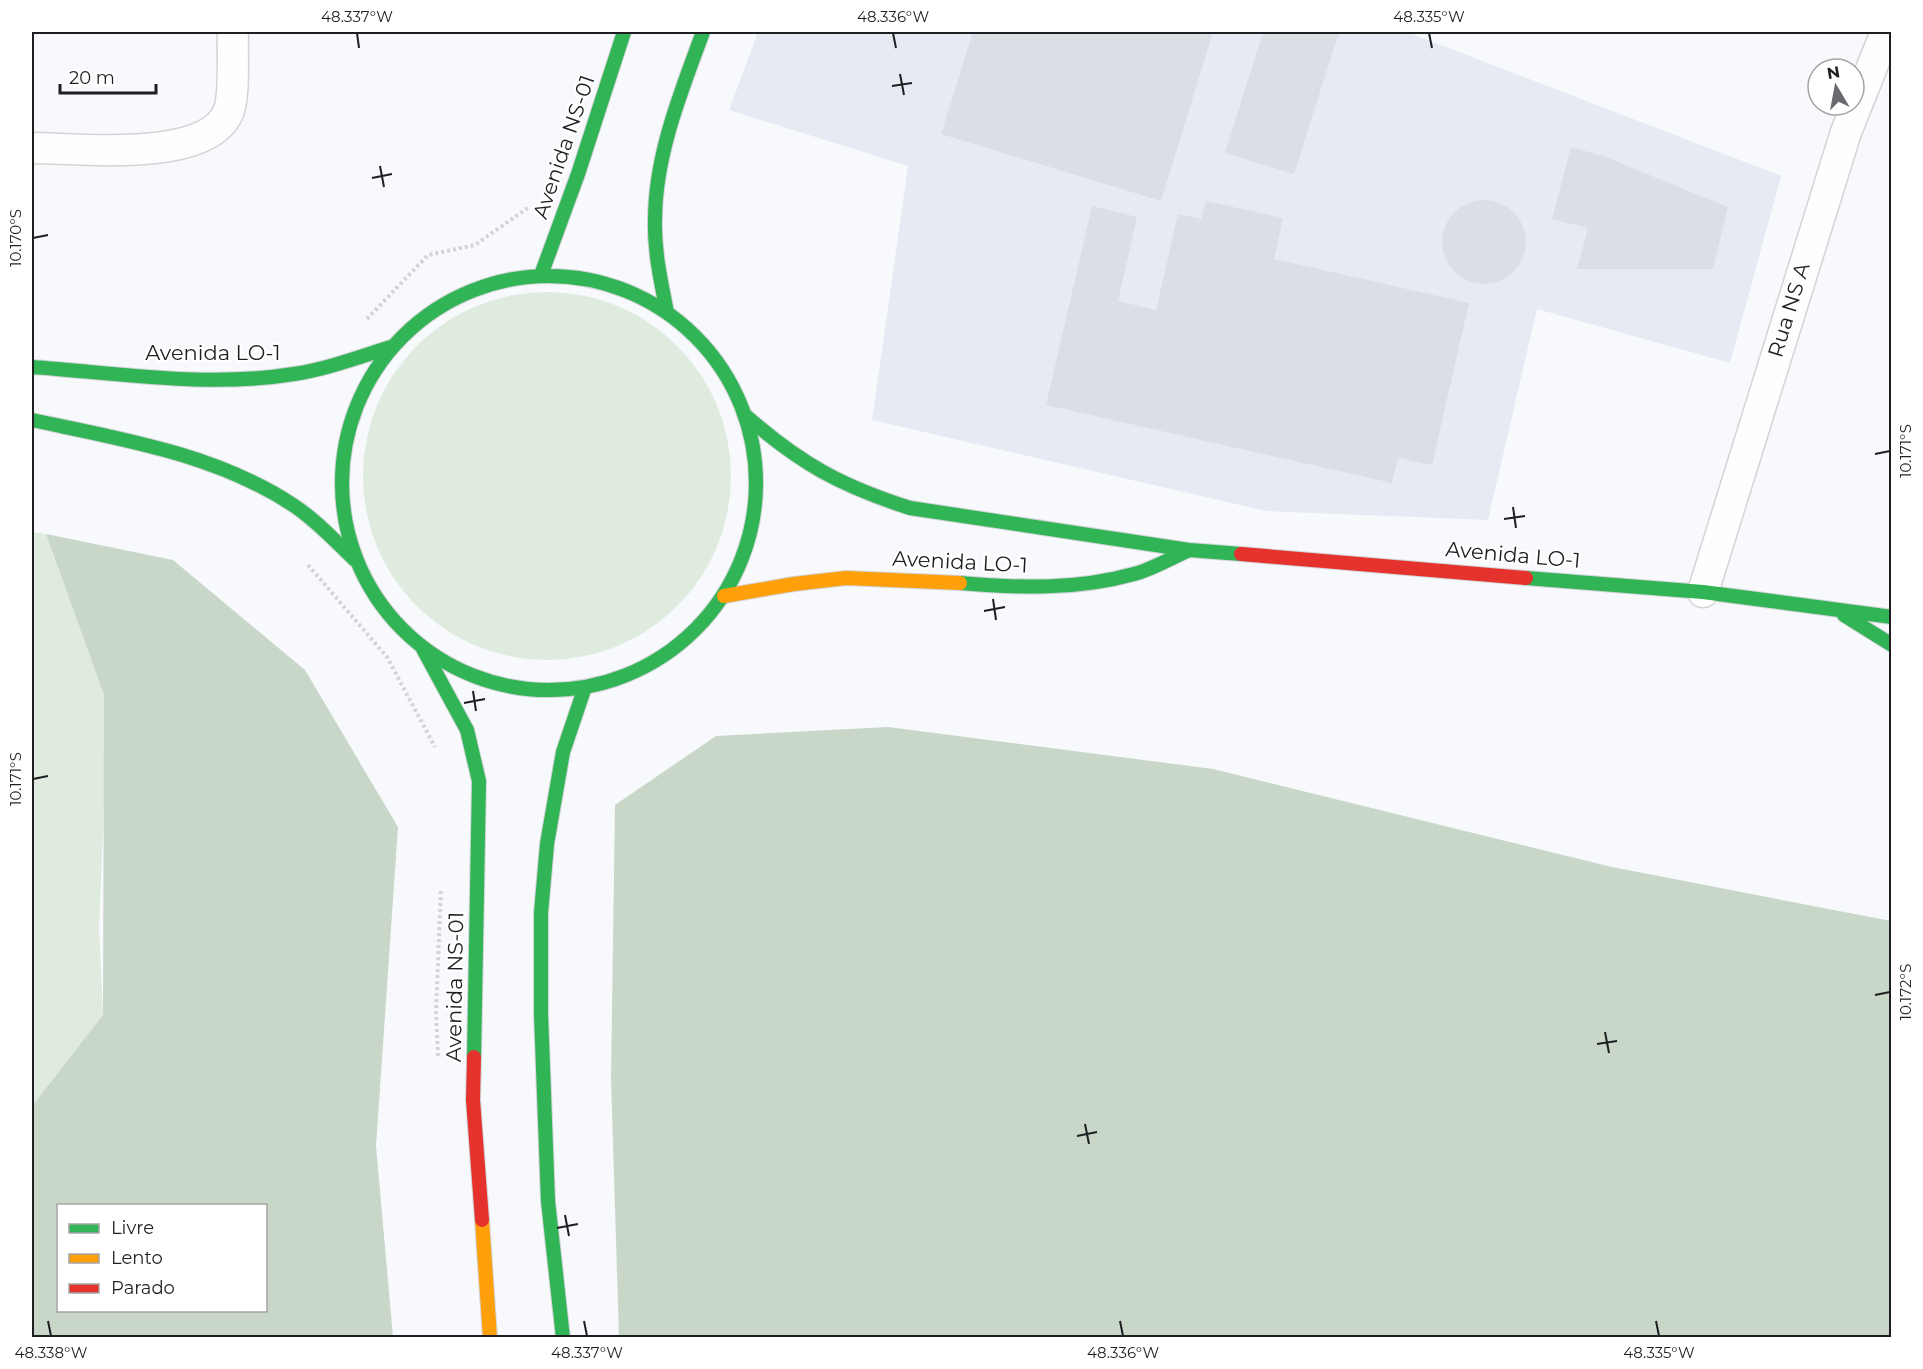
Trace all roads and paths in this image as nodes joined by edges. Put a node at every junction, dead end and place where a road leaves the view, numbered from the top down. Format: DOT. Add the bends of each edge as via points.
graph roads {
  1 [pos="233,32"];
  2 [pos="624,32"];
  3 [pos="703,32"];
  4 [pos="1886,32"];
  5 [pos="32,148"];
  6 [pos="541,275"];
  7 [pos="666,312"];
  8 [pos="391,347"];
  9 [pos="32,367"];
  10 [pos="746,416"];
  11 [pos="32,420"];
  12 [pos="1189,550"];
  13 [pos="355,560"];
  14 [pos="1703,592"];
  15 [pos="724,596"];
  16 [pos="1833,608"];
  17 [pos="1892,616"];
  18 [pos="1892,645"];
  19 [pos="423,649"];
  20 [pos="585,687"];
  21 [pos="490,1338"];
  22 [pos="563,1338"];
  1 -- 5 [label="street" via="229,110 208,135 188,144 163,148"];
  2 -- 6 [label="street, Avenida NS-01"];
  3 -- 7 [label="street" via="673,116 660,168 655,213"];
  4 -- 14 [label="street, Rua NS A" via="1839,154"];
  6 -- 7 [label="street" via="598,280"];
  6 -- 8 [label="street" via="485,285 434,310"];
  7 -- 10 [label="street" via="696,335 730,380"];
  8 -- 9 [label="street, Avenida LO-1" via="280,376 214,378"];
  8 -- 13 [label="street" via="360,395 343,449 341,505"];
  10 -- 12 [label="street, Avenida LO-1" via="799,460 835,481 899,504"];
  10 -- 15 [label="street" via="758,489 748,544"];
  11 -- 13 [label="street" via="176,453 247,479 295,507"];
  12 -- 14 [label="street, Avenida LO-1"];
  12 -- 15 [label="street, Avenida LO-1" via="1136,574 1090,584 1018,588 825,579"];
  13 -- 19 [label="street" via="383,609"];
  14 -- 16 [label="street, Avenida LO-1"];
  15 -- 20 [label="street" via="687,639 640,670"];
  16 -- 17 [label="street, Avenida LO-1"];
  16 -- 18 [label="street, Avenida LO-1"];
  19 -- 20 [label="street" via="473,676 528,689"];
  19 -- 21 [label="street, Avenida NS-01" via="468,730 478,781 473,1100"];
  20 -- 22 [label="street" via="563,752 546,844 541,913 548,1201"];
}
